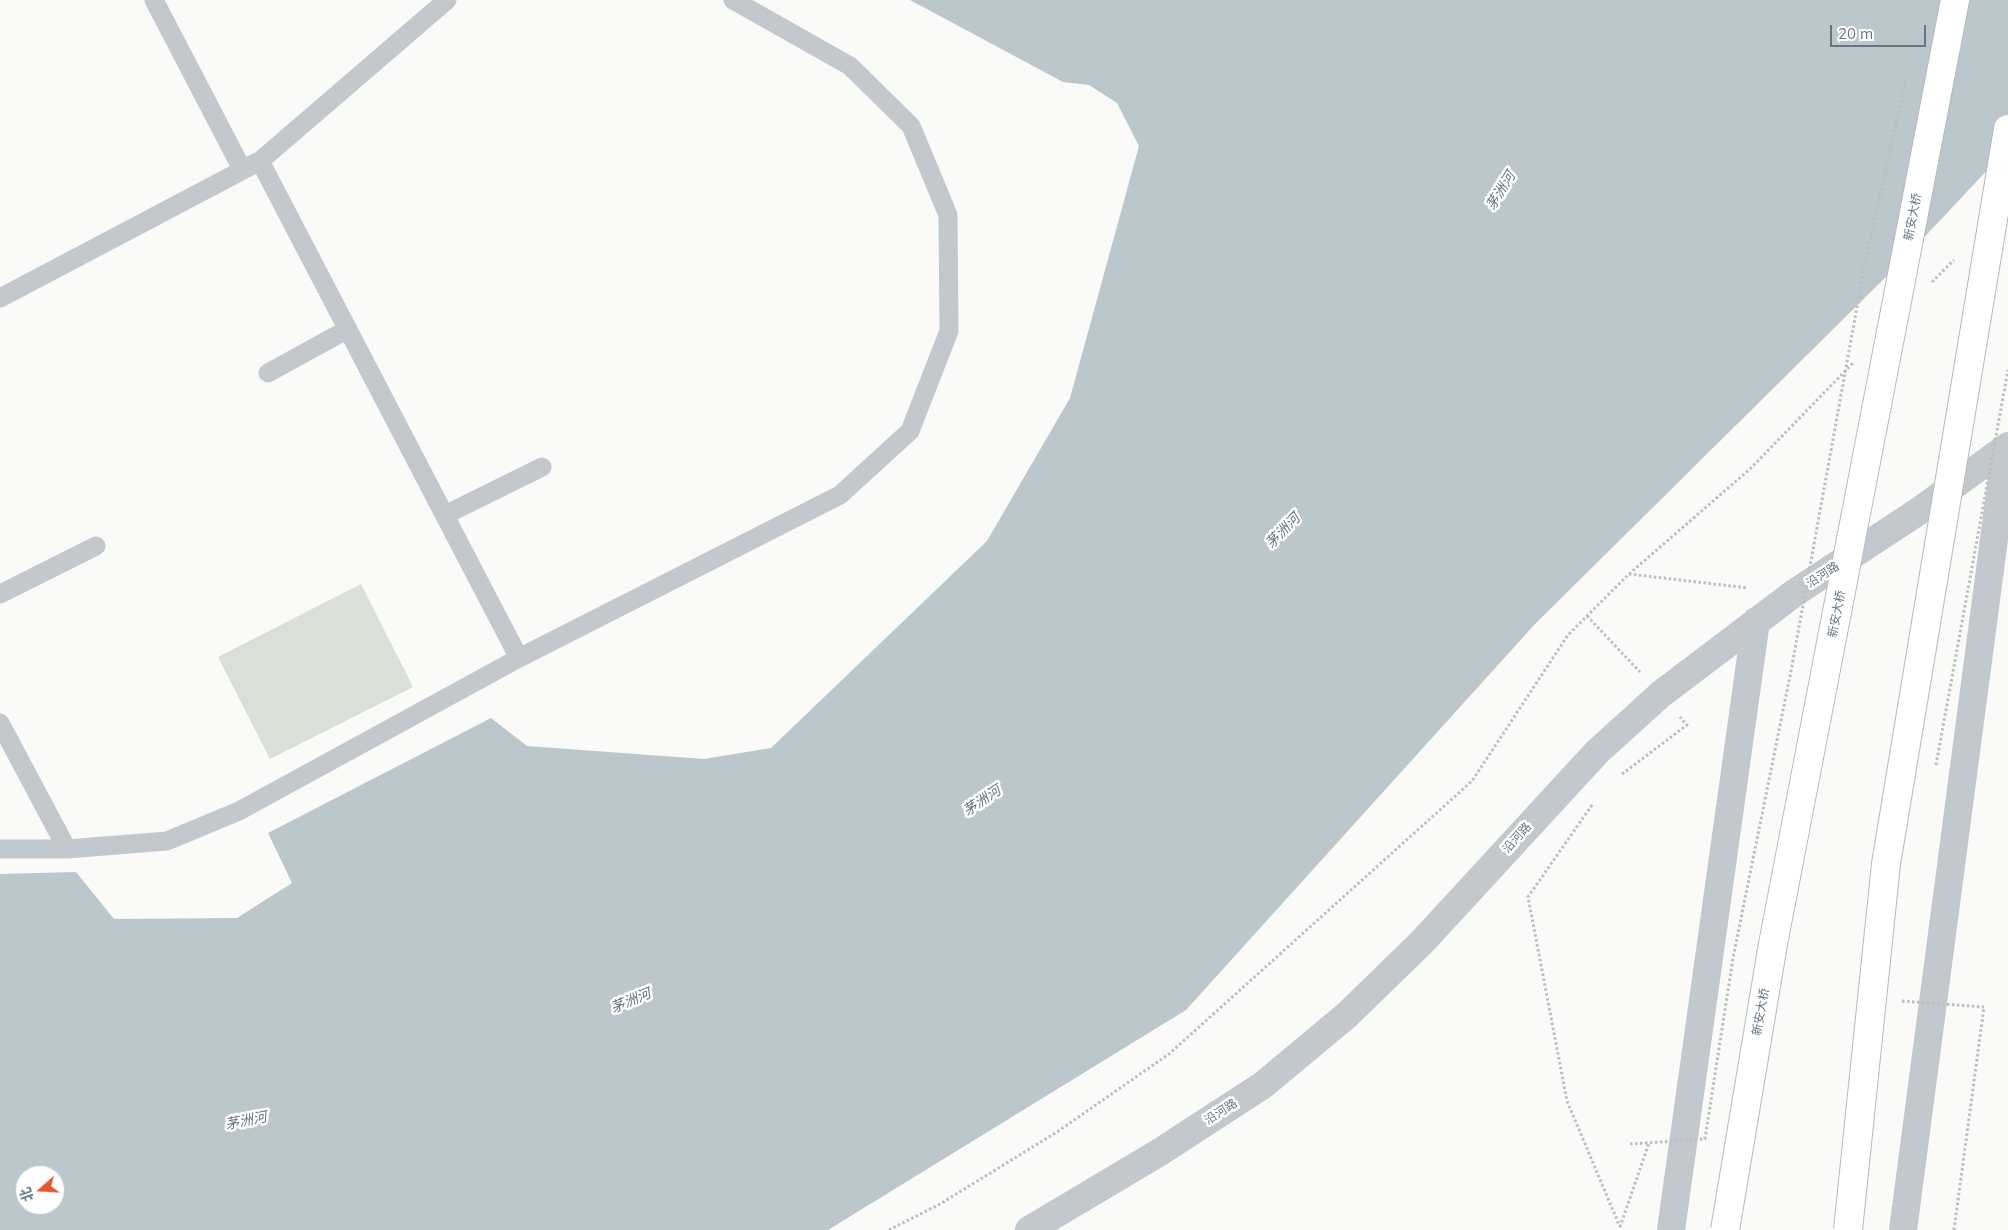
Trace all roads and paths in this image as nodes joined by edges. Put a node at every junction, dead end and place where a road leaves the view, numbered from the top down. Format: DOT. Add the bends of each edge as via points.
graph roads {
  1 [pos="154,0"];
  2 [pos="447,0"];
  3 [pos="734,0"];
  4 [pos="1955,0"];
  5 [pos="1906,78"];
  6 [pos="2008,129"];
  7 [pos="260,160"];
  8 [pos="242,169"];
  9 [pos="1959,254"];
  10 [pos="1932,283"];
  11 [pos="0,298"];
  12 [pos="348,329"];
  13 [pos="1855,361"];
  14 [pos="2008,370"];
  15 [pos="268,373"];
  16 [pos="2007,447"];
  17 [pos="542,467"];
  18 [pos="445,515"];
  19 [pos="96,546"];
  20 [pos="1629,574"];
  21 [pos="0,594"];
  22 [pos="1793,594"];
  23 [pos="1587,616"];
  24 [pos="1756,621"];
  25 [pos="519,658"];
  26 [pos="1661,694"];
  27 [pos="0,723"];
  28 [pos="1935,768"];
  29 [pos="1621,774"];
  30 [pos="1595,801"];
  31 [pos="0,849"];
  32 [pos="67,849"];
  33 [pos="1893,1000"];
  34 [pos="1649,1143"];
  35 [pos="1630,1144"];
  36 [pos="889,1230"];
  37 [pos="1028,1230"];
  38 [pos="1671,1230"];
  39 [pos="1725,1230"];
  40 [pos="1848,1230"];
  41 [pos="1903,1230"];
  42 [pos="1954,1230"];
  1 -- 8 [label="lane"];
  2 -- 7 [label="lane"];
  3 -- 25 [label="lane" via="850,66 911,126 948,215 949,331 910,431 840,495"];
  4 -- 39 [label="main road, 新安大桥, bridge" via="1773,944"];
  5 -- 34 [label="path, bridge" via="1865,263 1791,671 1733,958 1705,1140"];
  6 -- 40 [label="main road, bridge" via="1886,864"];
  7 -- 8 [label="lane"];
  7 -- 12 [label="lane"];
  8 -- 11 [label="lane"];
  9 -- 10 [label="path"];
  12 -- 15 [label="lane"];
  12 -- 18 [label="lane"];
  13 -- 20 [label="path" via="1750,469"];
  14 -- 28 [label="path, bridge"];
  16 -- 22 [label="street, 沿河路" via="1919,511"];
  16 -- 41 [label="street"];
  17 -- 18 [label="lane"];
  18 -- 25 [label="lane"];
  19 -- 21 [label="lane"];
  20 -- 22 [label="path"];
  20 -- 23 [label="path"];
  22 -- 24 [label="street, 沿河路"];
  23 -- 26 [label="path"];
  23 -- 36 [label="path" via="1568,635 1472,781 1169,1054 1057,1132 940,1204"];
  24 -- 26 [label="street, 沿河路"];
  24 -- 38 [label="street"];
  25 -- 32 [label="lane" via="239,811 167,841"];
  26 -- 29 [label="path" via="1687,725"];
  26 -- 37 [label="street, 沿河路" via="1597,752 1423,941 1347,1015 1263,1084 1160,1152"];
  27 -- 32 [label="lane"];
  30 -- 34 [label="path" via="1528,897 1567,1101 1620,1227"];
  31 -- 32 [label="lane"];
  33 -- 42 [label="path, bridge" via="1984,1008"];
  34 -- 35 [label="path, bridge"];
}
